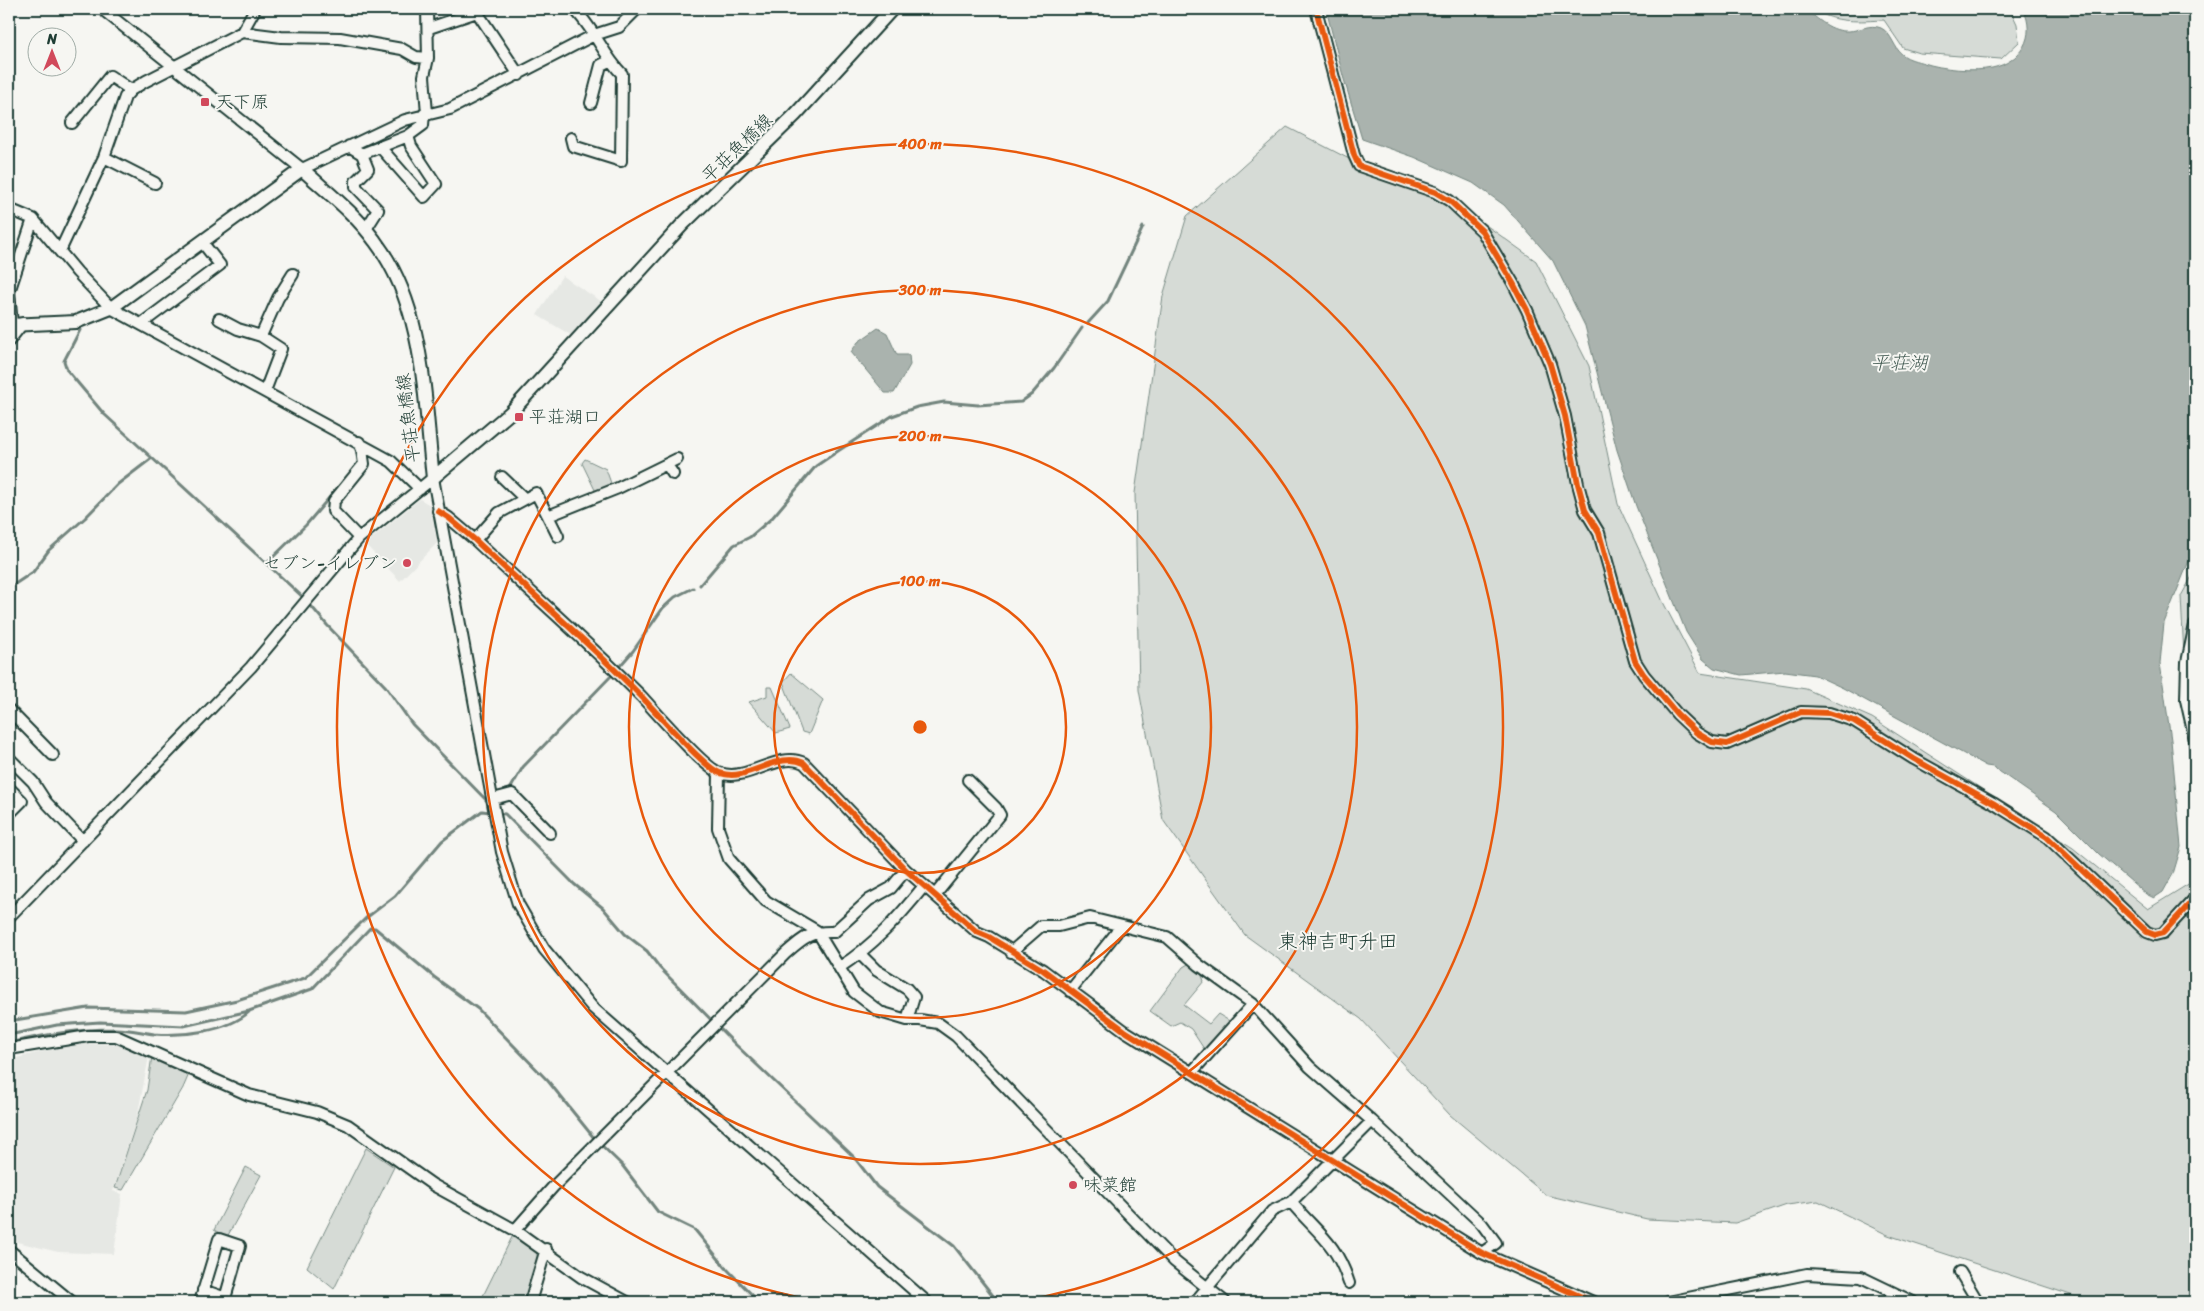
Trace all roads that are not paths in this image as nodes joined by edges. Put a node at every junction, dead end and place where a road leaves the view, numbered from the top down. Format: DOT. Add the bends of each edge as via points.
graph roads {
  1 [pos="102,9"];
  2 [pos="255,9"];
  3 [pos="428,9"];
  4 [pos="574,9"];
  5 [pos="637,9"];
  6 [pos="892,9"];
  7 [pos="1316,9"];
  8 [pos="429,28"];
  9 [pos="242,32"];
  10 [pos="594,35"];
  11 [pos="428,58"];
  12 [pos="609,61"];
  13 [pos="176,67"];
  14 [pos="519,75"];
  15 [pos="132,90"];
  16 [pos="591,103"];
  17 [pos="426,114"];
  18 [pos="72,123"];
  19 [pos="408,136"];
  20 [pos="571,138"];
  21 [pos="349,146"];
  22 [pos="380,147"];
  23 [pos="362,154"];
  24 [pos="104,157"];
  25 [pos="302,169"];
  26 [pos="155,183"];
  27 [pos="9,209"];
  28 [pos="33,219"];
  29 [pos="366,229"];
  30 [pos="202,242"];
  31 [pos="60,251"];
  32 [pos="293,274"];
  33 [pos="112,308"];
  34 [pos="220,319"];
  35 [pos="14,324"];
  36 [pos="141,324"];
  37 [pos="261,336"];
  38 [pos="9,341"];
  39 [pos="265,391"];
  40 [pos="359,442"];
  41 [pos="677,459"];
  42 [pos="668,465"];
  43 [pos="673,474"];
  44 [pos="502,477"];
  45 [pos="433,478"];
  46 [pos="420,489"];
  47 [pos="525,499"];
  48 [pos="438,511"];
  49 [pos="548,516"];
  50 [pos="558,536"];
  51 [pos="359,538"];
  52 [pos="475,540"];
  53 [pos="2195,625"];
  54 [pos="9,711"];
  55 [pos="2195,740"];
  56 [pos="53,755"];
  57 [pos="9,758"];
  58 [pos="719,773"];
  59 [pos="968,780"];
  60 [pos="9,788"];
  61 [pos="498,799"];
  62 [pos="9,814"];
  63 [pos="550,833"];
  64 [pos="83,841"];
  65 [pos="906,870"];
  66 [pos="924,886"];
  67 [pos="935,896"];
  68 [pos="2195,898"];
  69 [pos="9,917"];
  70 [pos="1119,926"];
  71 [pos="817,931"];
  72 [pos="1011,952"];
  73 [pos="860,954"];
  74 [pos="840,966"];
  75 [pos="1070,991"];
  76 [pos="1253,1004"];
  77 [pos="907,1020"];
  78 [pos="9,1049"];
  79 [pos="1192,1072"];
  80 [pos="668,1074"];
  81 [pos="1372,1121"];
  82 [pos="1332,1161"];
  83 [pos="1291,1202"];
  84 [pos="515,1230"];
  85 [pos="9,1250"];
  86 [pos="546,1250"];
  87 [pos="1482,1253"];
  88 [pos="1960,1272"];
  89 [pos="1349,1283"];
  90 [pos="1206,1287"];
  91 [pos="203,1290"];
  92 [pos="225,1300"];
  93 [pos="72,1302"];
  94 [pos="200,1302"];
  95 [pos="530,1302"];
  96 [pos="627,1302"];
  97 [pos="927,1302"];
  98 [pos="1195,1302"];
  99 [pos="1225,1302"];
  100 [pos="1593,1302"];
  101 [pos="1668,1302"];
  102 [pos="1914,1302"];
  103 [pos="1978,1302"];
  1 -- 13 [label="street"];
  2 -- 9 [label="street"];
  3 -- 8 [label="street"];
  4 -- 10 [label="street"];
  5 -- 10 [label="street" via="619,28"];
  6 -- 45 [label="main road, 平荘魚橋線" via="796,115 682,225 511,412"];
  7 -- 68 [label="street" via="1359,166 1450,200 1482,231 1527,310 1550,364 1578,484 1586,510 1599,533 1635,660 1678,714 1704,739 1727,744 1801,712 1829,713 1854,721 2047,837 2146,932 2164,933"];
  8 -- 11 [label="street"];
  8 -- 14 [label="street" via="477,12"];
  9 -- 11 [label="street" via="280,37 340,38 402,49 416,57"];
  9 -- 13 [label="street"];
  10 -- 12 [label="street"];
  10 -- 14 [label="street"];
  11 -- 17 [label="street" via="424,76"];
  12 -- 16 [label="street" via="601,65"];
  12 -- 20 [label="street" via="622,74 620,161 573,146"];
  13 -- 15 [label="street"];
  13 -- 25 [label="street"];
  14 -- 17 [label="street" via="450,109"];
  15 -- 18 [label="street" via="110,76"];
  15 -- 24 [label="street" via="120,108"];
  17 -- 19 [label="street" via="423,125"];
  17 -- 21 [label="street" via="405,120"];
  19 -- 22 [label="street"];
  19 -- 22 [label="street" via="436,184 424,197"];
  21 -- 23 [label="street"];
  21 -- 25 [label="street"];
  22 -- 23 [label="street"];
  23 -- 29 [label="street" via="368,169 356,182 356,187 378,210"];
  24 -- 26 [label="street"];
  24 -- 31 [label="street"];
  25 -- 29 [label="main road, 平荘魚橋線"];
  25 -- 30 [label="main road"];
  27 -- 28 [label="street"];
  28 -- 31 [label="street"];
  28 -- 35 [label="street" via="9,292"];
  29 -- 45 [label="main road, 平荘魚橋線" via="390,263 410,314 419,357"];
  30 -- 33 [label="main road"];
  30 -- 36 [label="street" via="220,265"];
  31 -- 33 [label="street"];
  32 -- 37 [label="street"];
  33 -- 35 [label="main road" via="76,322"];
  33 -- 36 [label="street"];
  34 -- 37 [label="street"];
  35 -- 38 [label="street"];
  36 -- 39 [label="street"];
  37 -- 39 [label="street" via="281,349"];
  39 -- 40 [label="street"];
  40 -- 46 [label="street" via="391,461"];
  40 -- 51 [label="street" via="364,464 334,501 333,511"];
  41 -- 42 [label="street"];
  42 -- 43 [label="street"];
  42 -- 49 [label="street"];
  44 -- 47 [label="street"];
  45 -- 46 [label="street"];
  45 -- 48 [label="street"];
  46 -- 51 [label="street"];
  47 -- 49 [label="street" via="536,494"];
  47 -- 52 [label="street" via="499,513"];
  48 -- 52 [label="street"];
  48 -- 61 [label="street"];
  49 -- 50 [label="street"];
  51 -- 64 [label="street" via="251,667"];
  52 -- 58 [label="street"];
  53 -- 55 [label="street" via="2187,662 2186,700"];
  54 -- 56 [label="street"];
  57 -- 64 [label="street"];
  58 -- 65 [label="street" via="736,775 790,760 804,763"];
  58 -- 71 [label="street" via="718,828 729,859 766,901"];
  59 -- 67 [label="street" via="1000,815"];
  60 -- 62 [label="street" via="22,801"];
  61 -- 63 [label="street" via="512,794"];
  61 -- 80 [label="street" via="496,818 502,852 518,904 544,949 593,1008"];
  64 -- 69 [label="street"];
  65 -- 66 [label="street"];
  65 -- 71 [label="street" via="891,888 869,900 834,932"];
  66 -- 67 [label="street"];
  66 -- 73 [label="street" via="893,925"];
  67 -- 72 [label="street" via="977,932"];
  70 -- 72 [label="street" via="1090,918 1059,926 1041,926"];
  70 -- 75 [label="street"];
  70 -- 76 [label="street" via="1167,937"];
  71 -- 74 [label="street"];
  71 -- 80 [label="street" via="786,953"];
  72 -- 75 [label="street" via="1043,970"];
  73 -- 74 [label="street"];
  73 -- 77 [label="street" via="876,970 914,997"];
  74 -- 77 [label="street" via="854,992 880,1012"];
  75 -- 79 [label="street" via="1125,1032"];
  76 -- 79 [label="street"];
  76 -- 81 [label="street" via="1310,1067"];
  77 -- 90 [label="street" via="938,1023 956,1036 1174,1261"];
  78 -- 84 [label="street" via="88,1036 116,1036 131,1041 249,1096 317,1112 348,1125 433,1185"];
  79 -- 82 [label="street"];
  80 -- 84 [label="street" via="553,1187"];
  80 -- 97 [label="street"];
  81 -- 82 [label="street"];
  81 -- 87 [label="street" via="1482,1224 1496,1243"];
  82 -- 83 [label="street"];
  82 -- 87 [label="street"];
  83 -- 89 [label="street" via="1338,1255"];
  83 -- 90 [label="street" via="1272,1211"];
  84 -- 86 [label="street"];
  85 -- 93 [label="street"];
  86 -- 95 [label="street"];
  86 -- 96 [label="street" via="582,1277"];
  87 -- 100 [label="street"];
  88 -- 103 [label="street"];
  90 -- 98 [label="street"];
  90 -- 99 [label="street"];
  91 -- 92 [label="street"];
  91 -- 92 [label="street" via="219,1239 240,1246"];
  91 -- 94 [label="street"];
  101 -- 102 [label="street" via="1807,1274 1834,1274 1861,1277"];
}
